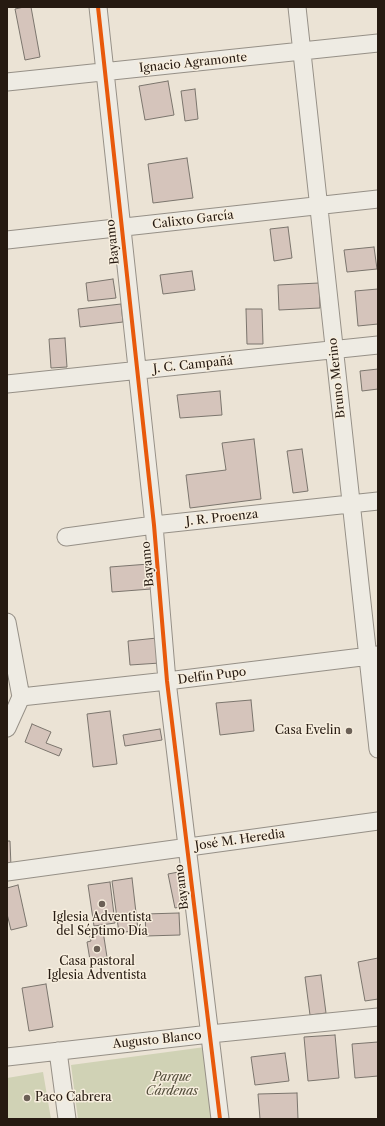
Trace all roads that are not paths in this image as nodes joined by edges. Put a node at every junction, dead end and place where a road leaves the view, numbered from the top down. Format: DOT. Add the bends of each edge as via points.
graph roads {
  1 [pos="98,7"];
  2 [pos="297,7"];
  3 [pos="378,43"];
  4 [pos="302,51"];
  5 [pos="105,72"];
  6 [pos="7,82"];
  7 [pos="378,199"];
  8 [pos="318,206"];
  9 [pos="122,228"];
  10 [pos="7,240"];
  11 [pos="378,345"];
  12 [pos="334,350"];
  13 [pos="138,371"];
  14 [pos="7,384"];
  15 [pos="378,501"];
  16 [pos="351,504"];
  17 [pos="154,525"];
  18 [pos="66,537"];
  19 [pos="7,622"];
  20 [pos="373,655"];
  21 [pos="167,681"];
  22 [pos="21,697"];
  23 [pos="7,728"];
  24 [pos="378,749"];
  25 [pos="378,821"];
  26 [pos="187,847"];
  27 [pos="7,872"];
  28 [pos="378,1018"];
  29 [pos="210,1034"];
  30 [pos="58,1051"];
  31 [pos="7,1057"];
  32 [pos="67,1119"];
  33 [pos="220,1119"];
  1 -- 5 [label="street, Bayamo"];
  2 -- 4 [label="street, Bruno Merino"];
  3 -- 4 [label="street, Ignacio Agramonte"];
  4 -- 5 [label="street, Ignacio Agramonte"];
  4 -- 8 [label="street, Bruno Merino"];
  5 -- 6 [label="street, Ignacio Agramonte"];
  5 -- 9 [label="street, Bayamo"];
  7 -- 8 [label="street, Calixto García"];
  8 -- 9 [label="street, Calixto García"];
  8 -- 12 [label="street, Bruno Merino"];
  9 -- 10 [label="street, Calixto García"];
  9 -- 13 [label="street, Bayamo"];
  11 -- 12 [label="street, J. C. Campañá"];
  12 -- 13 [label="street, J. C. Campañá"];
  12 -- 16 [label="street, Bruno Merino"];
  13 -- 14 [label="street, J. C. Campañá"];
  13 -- 17 [label="street, Bayamo"];
  15 -- 16 [label="street, J. R. Proenza"];
  16 -- 17 [label="street, J. R. Proenza"];
  16 -- 20 [label="street, Bruno Merino"];
  17 -- 18 [label="street, J. R. Proenza"];
  17 -- 21 [label="street, Bayamo"];
  19 -- 22 [label="street"];
  20 -- 21 [label="street, Delfín Pupo"];
  20 -- 24 [label="street, Bruno Merino"];
  21 -- 22 [label="street, Delfín Pupo"];
  21 -- 26 [label="street, Bayamo"];
  22 -- 23 [label="street"];
  25 -- 26 [label="street, José M. Heredia"];
  26 -- 27 [label="street, José M. Heredia"];
  26 -- 29 [label="street, Bayamo"];
  28 -- 29 [label="street, Augusto Blanco"];
  29 -- 30 [label="street, Augusto Blanco"];
  29 -- 33 [label="street, Bayamo"];
  30 -- 31 [label="street, Augusto Blanco"];
  30 -- 32 [label="street"];
}
